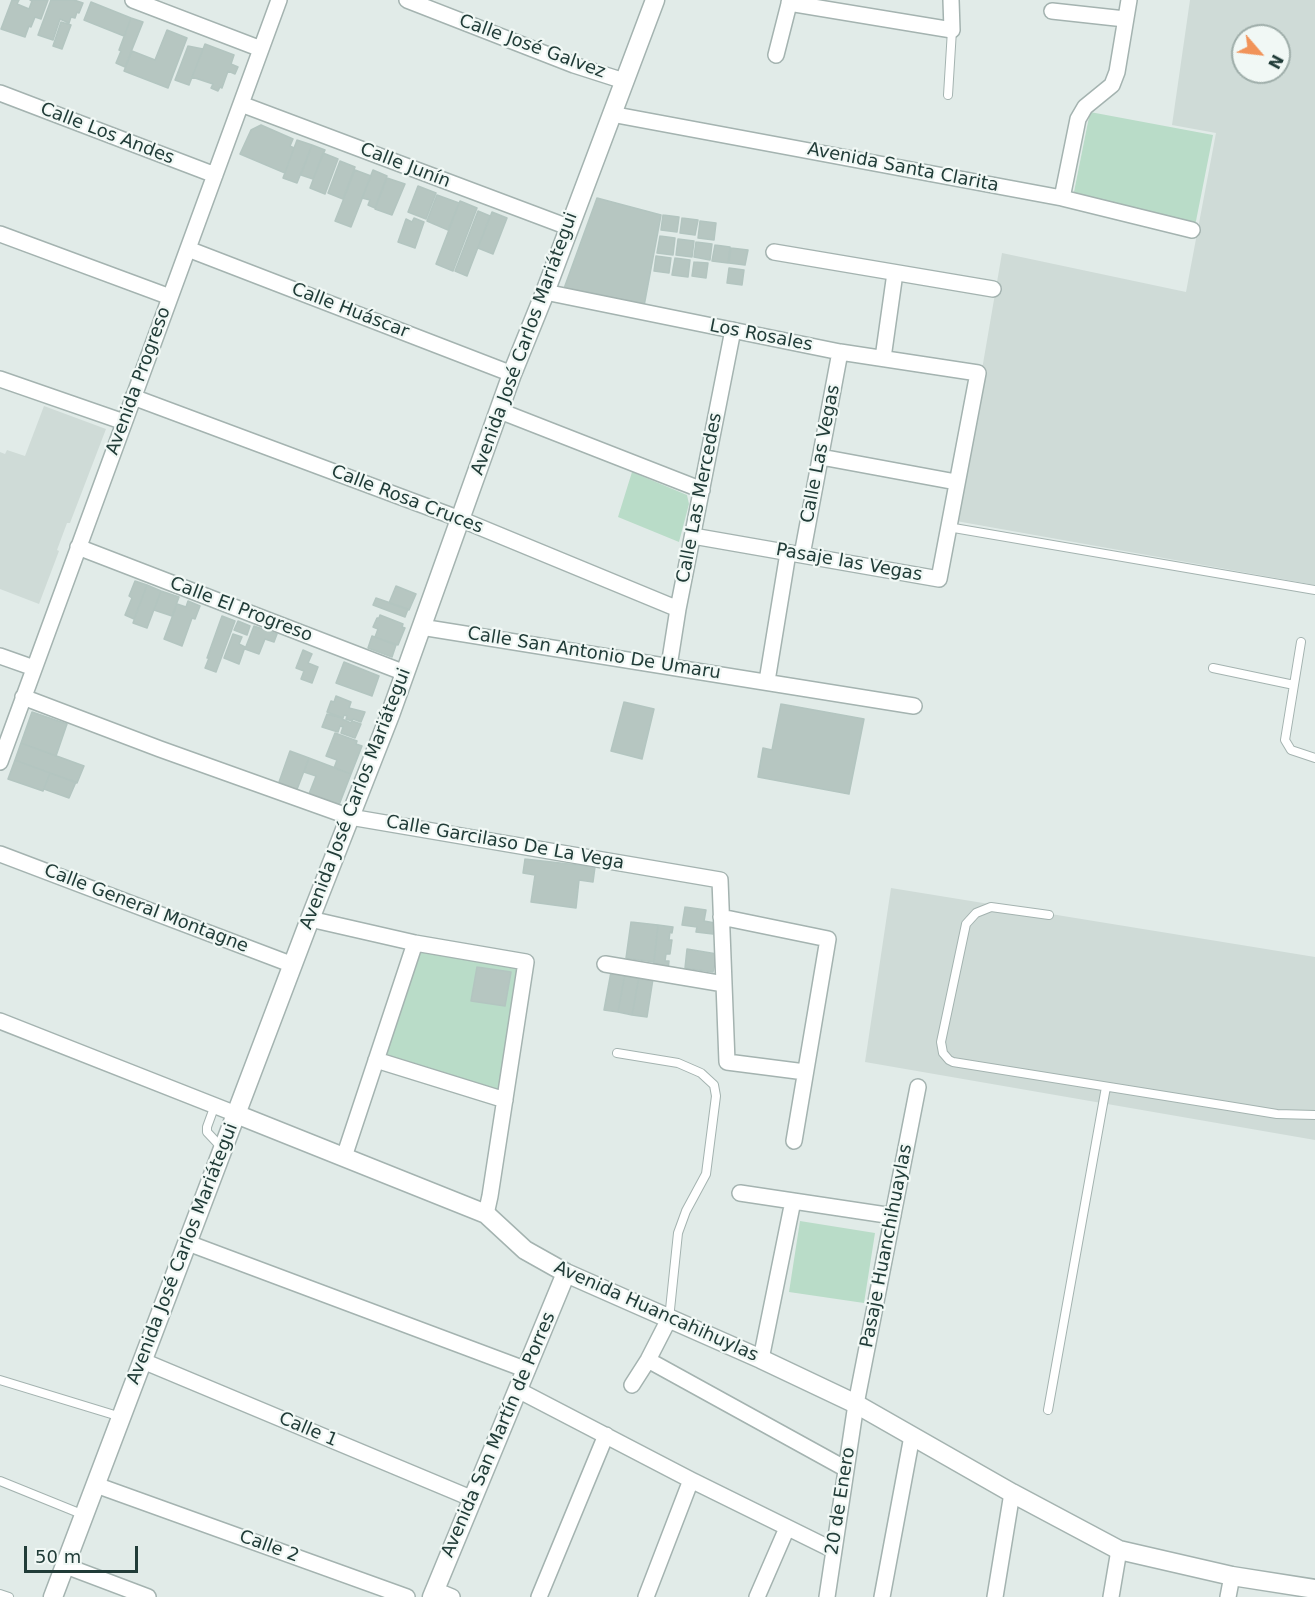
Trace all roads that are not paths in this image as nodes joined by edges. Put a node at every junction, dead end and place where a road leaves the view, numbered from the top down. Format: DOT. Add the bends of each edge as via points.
graph roads {
  1 [pos="133,0"];
  2 [pos="279,0"];
  3 [pos="407,0"];
  4 [pos="655,0"];
  5 [pos="951,0"];
  6 [pos="1129,0"];
  7 [pos="790,2"];
  8 [pos="1052,11"];
  9 [pos="1125,19"];
  10 [pos="952,30"];
  11 [pos="261,48"];
  12 [pos="776,55"];
  13 [pos="624,81"];
  14 [pos="0,93"];
  15 [pos="948,95"];
  16 [pos="241,104"];
  17 [pos="611,114"];
  18 [pos="215,175"];
  19 [pos="1062,198"];
  20 [pos="568,227"];
  21 [pos="1192,230"];
  22 [pos="0,234"];
  23 [pos="188,249"];
  24 [pos="774,252"];
  25 [pos="895,273"];
  26 [pos="993,290"];
  27 [pos="545,292"];
  28 [pos="170,297"];
  29 [pos="734,330"];
  30 [pos="840,352"];
  31 [pos="883,358"];
  32 [pos="978,372"];
  33 [pos="512,374"];
  34 [pos="0,379"];
  35 [pos="133,397"];
  36 [pos="500,411"];
  37 [pos="124,422"];
  38 [pos="820,457"];
  39 [pos="956,482"];
  40 [pos="702,490"];
  41 [pos="460,519"];
  42 [pos="948,526"];
  43 [pos="693,536"];
  44 [pos="78,547"];
  45 [pos="795,554"];
  46 [pos="1315,590"];
  47 [pos="678,609"];
  48 [pos="421,627"];
  49 [pos="1301,642"];
  50 [pos="0,656"];
  51 [pos="669,666"];
  52 [pos="34,668"];
  53 [pos="1213,668"];
  54 [pos="405,673"];
  55 [pos="767,681"];
  56 [pos="1294,685"];
  57 [pos="23,697"];
  58 [pos="914,706"];
  59 [pos="1315,758"];
  60 [pos="0,762"];
  61 [pos="350,816"];
  62 [pos="0,854"];
  63 [pos="1049,915"];
  64 [pos="721,917"];
  65 [pos="310,919"];
  66 [pos="415,943"];
  67 [pos="605,964"];
  68 [pos="293,965"];
  69 [pos="724,984"];
  70 [pos="0,1021"];
  71 [pos="617,1053"];
  72 [pos="376,1060"];
  73 [pos="805,1072"];
  74 [pos="918,1087"];
  75 [pos="1106,1087"];
  76 [pos="504,1100"];
  77 [pos="215,1106"];
  78 [pos="236,1114"];
  79 [pos="1315,1116"];
  80 [pos="794,1141"];
  81 [pos="223,1149"];
  82 [pos="344,1156"];
  83 [pos="740,1193"];
  84 [pos="793,1201"];
  85 [pos="486,1214"];
  86 [pos="893,1216"];
  87 [pos="188,1243"];
  88 [pos="566,1273"];
  89 [pos="669,1319"];
  90 [pos="761,1359"];
  91 [pos="648,1360"];
  92 [pos="143,1361"];
  93 [pos="527,1370"];
  94 [pos="0,1380"];
  95 [pos="632,1385"];
  96 [pos="518,1390"];
  97 [pos="856,1404"];
  98 [pos="1048,1410"];
  99 [pos="122,1417"];
  100 [pos="606,1435"];
  101 [pos="912,1436"];
  102 [pos="846,1469"];
  103 [pos="691,1480"];
  104 [pos="0,1481"];
  105 [pos="96,1485"];
  106 [pos="1012,1493"];
  107 [pos="473,1499"];
  108 [pos="86,1515"];
  109 [pos="787,1528"];
  110 [pos="833,1550"];
  111 [pos="1119,1550"];
  112 [pos="66,1566"];
  113 [pos="1232,1576"];
  114 [pos="1315,1589"];
  115 [pos="0,1593"];
  116 [pos="433,1594"];
  117 [pos="9,1597"];
  118 [pos="53,1597"];
  119 [pos="148,1597"];
  120 [pos="407,1597"];
  121 [pos="452,1597"];
  122 [pos="539,1597"];
  123 [pos="646,1597"];
  124 [pos="757,1597"];
  125 [pos="827,1597"];
  126 [pos="882,1597"];
  127 [pos="995,1597"];
  128 [pos="1111,1597"];
  129 [pos="1228,1597"];
  1 -- 11 [label="street"];
  2 -- 11 [label="street, Avenida Progreso"];
  3 -- 13 [label="street, Calle José Galvez"];
  4 -- 13 [label="street, Avenida José Carlos Mariátegui"];
  5 -- 10 [label="street"];
  6 -- 9 [label="street"];
  7 -- 10 [label="street"];
  7 -- 12 [label="street"];
  8 -- 9 [label="street"];
  9 -- 19 [label="street" via="1112,85 1085,106 1078,119"];
  10 -- 15 [label="lane"];
  11 -- 16 [label="street, Avenida Progreso"];
  13 -- 17 [label="street, Avenida José Carlos Mariátegui"];
  14 -- 18 [label="street, Calle Los Andes"];
  16 -- 18 [label="street, Avenida Progreso"];
  16 -- 20 [label="street, Calle Junín"];
  17 -- 19 [label="street, Avenida Santa Clarita"];
  17 -- 20 [label="street, Avenida José Carlos Mariátegui"];
  18 -- 23 [label="street, Avenida Progreso"];
  19 -- 21 [label="street, Avenida Santa Clarita"];
  20 -- 27 [label="street, Avenida José Carlos Mariátegui"];
  22 -- 28 [label="street"];
  23 -- 28 [label="street, Avenida Progreso"];
  23 -- 33 [label="street, Calle Huáscar"];
  24 -- 25 [label="street"];
  25 -- 26 [label="street"];
  25 -- 31 [label="street"];
  27 -- 29 [label="street, Los Rosales"];
  27 -- 33 [label="street, Avenida José Carlos Mariátegui"];
  28 -- 35 [label="street, Avenida Progreso"];
  29 -- 30 [label="street, Los Rosales"];
  29 -- 40 [label="street, Calle Las Mercedes"];
  30 -- 31 [label="street, Los Rosales"];
  30 -- 38 [label="street, Calle Las Vegas"];
  31 -- 32 [label="street, Los Rosales"];
  32 -- 39 [label="street, Pasaje las Vegas"];
  33 -- 36 [label="street, Avenida José Carlos Mariátegui"];
  34 -- 37 [label="street"];
  35 -- 37 [label="street, Avenida Progreso"];
  35 -- 41 [label="street, Calle Rosa Cruces"];
  36 -- 40 [label="street"];
  36 -- 41 [label="street, Avenida José Carlos Mariátegui"];
  37 -- 44 [label="street, Avenida Progreso"];
  38 -- 39 [label="street"];
  38 -- 45 [label="street, Calle Las Vegas"];
  39 -- 42 [label="street, Pasaje las Vegas"];
  40 -- 43 [label="street, Calle Las Mercedes"];
  41 -- 47 [label="street, Calle Rosa Cruces"];
  41 -- 48 [label="street, Avenida José Carlos Mariátegui"];
  42 -- 45 [label="street, Pasaje las Vegas" via="939,579"];
  42 -- 46 [label="lane"];
  43 -- 45 [label="street, Pasaje las Vegas"];
  43 -- 47 [label="street, Calle Las Mercedes"];
  44 -- 52 [label="street, Avenida Progreso"];
  44 -- 54 [label="street, Calle El Progreso"];
  45 -- 55 [label="street, Calle Las Vegas"];
  47 -- 51 [label="street, Calle Las Mercedes"];
  48 -- 51 [label="street, Calle San Antonio De Umaru"];
  48 -- 54 [label="street, Avenida José Carlos Mariátegui"];
  49 -- 56 [label="lane"];
  50 -- 52 [label="street"];
  51 -- 55 [label="street, Calle San Antonio De Umaru"];
  52 -- 57 [label="street, Avenida Progreso"];
  53 -- 56 [label="lane"];
  54 -- 61 [label="street, Avenida José Carlos Mariátegui"];
  55 -- 58 [label="street, Calle San Antonio De Umaru"];
  56 -- 59 [label="lane" via="1285,740 1291,750"];
  57 -- 60 [label="street, Avenida Progreso"];
  57 -- 61 [label="street, Calle Garcilaso De La Vega"];
  61 -- 64 [label="street, Calle Garcilaso De La Vega" via="720,880"];
  61 -- 65 [label="street, Avenida José Carlos Mariátegui"];
  62 -- 68 [label="street, Calle General Montagne"];
  63 -- 75 [label="lane" via="991,907 970,918 941,1048 952,1062"];
  64 -- 69 [label="street"];
  64 -- 73 [label="street" via="828,939"];
  65 -- 66 [label="street"];
  65 -- 68 [label="street, Avenida José Carlos Mariátegui"];
  66 -- 72 [label="street"];
  66 -- 76 [label="street" via="526,962"];
  67 -- 69 [label="street"];
  68 -- 78 [label="street, Avenida José Carlos Mariátegui"];
  69 -- 73 [label="street" via="727,1062"];
  70 -- 77 [label="street, Avenida Huancahihuylas"];
  71 -- 89 [label="lane" via="678,1063 714,1085 706,1174 678,1233"];
  72 -- 76 [label="street"];
  72 -- 82 [label="street"];
  73 -- 80 [label="street"];
  74 -- 86 [label="street, Pasaje Huanchihuaylas"];
  75 -- 79 [label="lane" via="1277,1114"];
  75 -- 98 [label="lane"];
  76 -- 85 [label="street"];
  77 -- 78 [label="street, Avenida Huancahihuylas"];
  77 -- 81 [label="lane" via="207,1132"];
  78 -- 81 [label="street, Avenida José Carlos Mariátegui"];
  78 -- 82 [label="street, Avenida Huancahihuylas"];
  81 -- 87 [label="street, Avenida José Carlos Mariátegui"];
  82 -- 85 [label="street, Avenida Huancahihuylas"];
  83 -- 84 [label="street"];
  84 -- 86 [label="street"];
  84 -- 90 [label="street"];
  85 -- 88 [label="street, Avenida Huancahihuylas" via="525,1250"];
  86 -- 97 [label="street, Pasaje Huanchihuaylas"];
  87 -- 92 [label="street, Avenida José Carlos Mariátegui"];
  87 -- 93 [label="street"];
  88 -- 89 [label="street, Avenida Huancahihuylas"];
  88 -- 93 [label="street, Avenida San Martín de Porres"];
  89 -- 90 [label="street, Avenida Huancahihuylas"];
  89 -- 91 [label="street"];
  90 -- 97 [label="street, Avenida Huancahihuylas"];
  91 -- 95 [label="street"];
  91 -- 102 [label="street"];
  92 -- 99 [label="street, Avenida José Carlos Mariátegui"];
  92 -- 107 [label="street, Calle 1"];
  93 -- 96 [label="street, Avenida San Martín de Porres"];
  94 -- 99 [label="lane"];
  96 -- 100 [label="street"];
  96 -- 107 [label="street, Avenida San Martín de Porres"];
  97 -- 101 [label="street, Avenida Huancahihuylas"];
  97 -- 102 [label="street, 20 de Enero"];
  99 -- 105 [label="street, Avenida José Carlos Mariátegui"];
  100 -- 103 [label="street"];
  100 -- 122 [label="street"];
  101 -- 106 [label="street, Avenida Huancahihuylas"];
  101 -- 126 [label="street"];
  102 -- 110 [label="street, 20 de Enero"];
  103 -- 109 [label="street"];
  103 -- 123 [label="street"];
  104 -- 108 [label="lane"];
  105 -- 108 [label="street, Avenida José Carlos Mariátegui"];
  105 -- 120 [label="street, Calle 2"];
  106 -- 111 [label="street, Avenida Huancahihuylas"];
  106 -- 127 [label="street"];
  107 -- 116 [label="street, Avenida San Martín de Porres"];
  108 -- 112 [label="street, Avenida José Carlos Mariátegui"];
  109 -- 110 [label="street"];
  109 -- 124 [label="street"];
  110 -- 125 [label="street, 20 de Enero"];
  111 -- 113 [label="street, Avenida Huancahihuylas"];
  111 -- 128 [label="street"];
  112 -- 118 [label="street, Avenida José Carlos Mariátegui"];
  112 -- 119 [label="street"];
  113 -- 114 [label="street, Avenida Huancahihuylas"];
  113 -- 129 [label="street"];
  115 -- 117 [label="lane"];
  116 -- 121 [label="street"];
}
